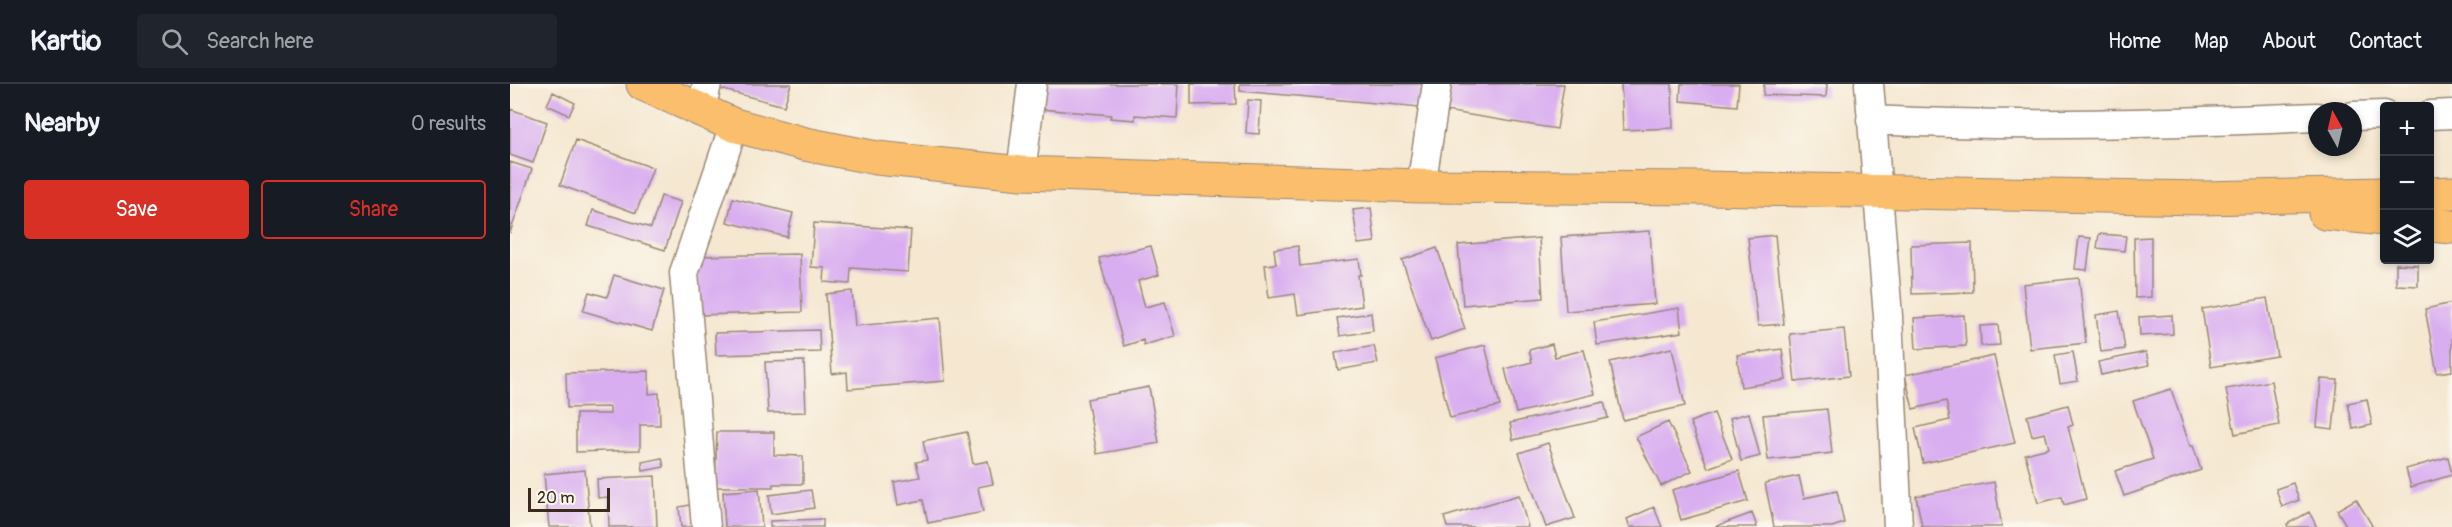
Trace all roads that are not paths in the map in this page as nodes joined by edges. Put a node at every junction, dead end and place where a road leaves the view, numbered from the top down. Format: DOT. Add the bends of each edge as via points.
graph roads {
  1 [pos="643,84"];
  2 [pos="1032,84"];
  3 [pos="1437,84"];
  4 [pos="1869,84"];
  5 [pos="704,97"];
  6 [pos="2452,114"];
  7 [pos="2380,115"];
  8 [pos="2434,115"];
  9 [pos="2362,116"];
  10 [pos="2308,117"];
  11 [pos="1871,120"];
  12 [pos="734,125"];
  13 [pos="1021,173"];
  14 [pos="1421,186"];
  15 [pos="1877,192"];
  16 [pos="2452,193"];
  17 [pos="2380,194"];
  18 [pos="2434,194"];
  19 [pos="2201,198"];
  20 [pos="2380,218"];
  21 [pos="2434,225"];
  22 [pos="2452,227"];
  23 [pos="706,527"];
  24 [pos="1898,527"];
  1 -- 5 [label="main road"];
  2 -- 13 [label="street"];
  3 -- 14 [label="street"];
  4 -- 11 [label="street"];
  5 -- 12 [label="main road"];
  6 -- 8 [label="street"];
  7 -- 9 [label="street"];
  10 -- 11 [label="street" via="1950,124"];
  11 -- 15 [label="street"];
  12 -- 13 [label="main road" via="877,158"];
  12 -- 23 [label="street" via="684,273"];
  13 -- 14 [label="main road"];
  14 -- 15 [label="main road"];
  15 -- 19 [label="main road"];
  15 -- 24 [label="street" via="1888,316"];
  16 -- 18 [label="main road"];
  17 -- 19 [label="main road"];
  19 -- 20 [label="main road"];
  21 -- 22 [label="main road"];
}
